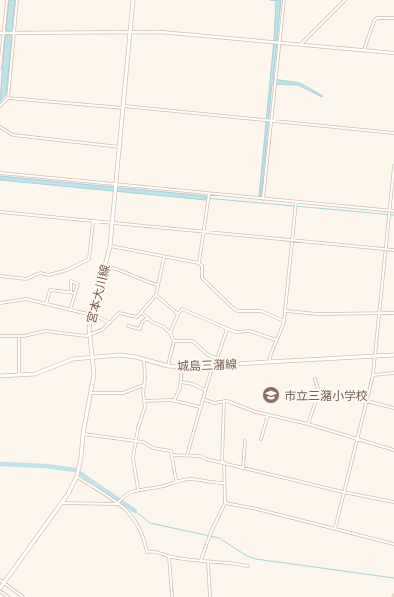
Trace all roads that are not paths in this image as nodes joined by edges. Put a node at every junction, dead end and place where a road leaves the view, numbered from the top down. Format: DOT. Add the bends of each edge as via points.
graph roads {
  1 [pos="7,0"];
  2 [pos="16,0"];
  3 [pos="133,0"];
  4 [pos="284,0"];
  5 [pos="345,0"];
  6 [pos="394,18"];
  7 [pos="131,32"];
  8 [pos="0,33"];
  9 [pos="4,33"];
  10 [pos="10,33"];
  11 [pos="280,42"];
  12 [pos="301,44"];
  13 [pos="364,50"];
  14 [pos="394,53"];
  15 [pos="0,68"];
  16 [pos="8,98"];
  17 [pos="0,106"];
  18 [pos="123,107"];
  19 [pos="271,120"];
  20 [pos="0,127"];
  21 [pos="394,133"];
  22 [pos="120,147"];
  23 [pos="394,166"];
  24 [pos="0,173"];
  25 [pos="116,185"];
  26 [pos="209,193"];
  27 [pos="261,198"];
  28 [pos="296,202"];
  29 [pos="390,211"];
  30 [pos="394,211"];
  31 [pos="0,212"];
  32 [pos="93,221"];
  33 [pos="112,223"];
  34 [pos="204,232"];
  35 [pos="292,240"];
  36 [pos="110,246"];
  37 [pos="386,250"];
  38 [pos="394,250"];
  39 [pos="164,257"];
  40 [pos="199,264"];
  41 [pos="105,266"];
  42 [pos="0,276"];
  43 [pos="158,285"];
  44 [pos="71,292"];
  45 [pos="76,293"];
  46 [pos="156,295"];
  47 [pos="0,303"];
  48 [pos="46,304"];
  49 [pos="70,310"];
  50 [pos="286,311"];
  51 [pos="142,313"];
  52 [pos="380,313"];
  53 [pos="394,313"];
  54 [pos="92,314"];
  55 [pos="178,314"];
  56 [pos="148,317"];
  57 [pos="284,321"];
  58 [pos="110,323"];
  59 [pos="128,326"];
  60 [pos="227,330"];
  61 [pos="170,333"];
  62 [pos="90,335"];
  63 [pos="0,336"];
  64 [pos="19,336"];
  65 [pos="276,340"];
  66 [pos="174,342"];
  67 [pos="394,355"];
  68 [pos="375,356"];
  69 [pos="93,357"];
  70 [pos="216,358"];
  71 [pos="144,359"];
  72 [pos="269,362"];
  73 [pos="215,365"];
  74 [pos="168,366"];
  75 [pos="182,367"];
  76 [pos="394,373"];
  77 [pos="373,375"];
  78 [pos="0,376"];
  79 [pos="19,376"];
  80 [pos="315,379"];
  81 [pos="181,382"];
  82 [pos="144,385"];
  83 [pos="205,390"];
  84 [pos="90,393"];
  85 [pos="144,400"];
  86 [pos="203,400"];
  87 [pos="174,401"];
  88 [pos="224,401"];
  89 [pos="367,401"];
  90 [pos="200,408"];
  91 [pos="394,408"];
  92 [pos="268,415"];
  93 [pos="308,424"];
  94 [pos="83,434"];
  95 [pos="261,439"];
  96 [pos="357,439"];
  97 [pos="136,440"];
  98 [pos="245,441"];
  99 [pos="394,450"];
  100 [pos="172,455"];
  101 [pos="187,455"];
  102 [pos="223,462"];
  103 [pos="243,468"];
  104 [pos="77,475"];
  105 [pos="176,480"];
  106 [pos="225,483"];
  107 [pos="138,490"];
  108 [pos="343,492"];
  109 [pos="394,502"];
  110 [pos="62,503"];
  111 [pos="118,503"];
  112 [pos="225,503"];
  113 [pos="334,529"];
  114 [pos="394,543"];
  115 [pos="169,556"];
  116 [pos="201,560"];
  117 [pos="208,562"];
  118 [pos="248,566"];
  119 [pos="0,580"];
  120 [pos="3,583"];
  121 [pos="0,588"];
  122 [pos="0,591"];
  123 [pos="8,597"];
  124 [pos="23,597"];
  125 [pos="172,597"];
  126 [pos="210,597"];
  1 -- 9 [label="street"];
  2 -- 10 [label="street"];
  3 -- 7 [label="main road, 宮本大川線"];
  4 -- 11 [label="street"];
  5 -- 12 [label="street"];
  6 -- 13 [label="street" via="378,18 374,21"];
  7 -- 10 [label="street"];
  7 -- 11 [label="street"];
  7 -- 18 [label="main road, 宮本大川線"];
  8 -- 9 [label="street"];
  9 -- 10 [label="street"];
  9 -- 15 [label="street"];
  10 -- 16 [label="street"];
  11 -- 12 [label="street"];
  11 -- 19 [label="street"];
  12 -- 13 [label="street"];
  13 -- 14 [label="street"];
  16 -- 17 [label="street"];
  16 -- 18 [label="street"];
  18 -- 19 [label="street"];
  18 -- 22 [label="main road, 宮本大川線"];
  19 -- 21 [label="street"];
  19 -- 27 [label="street"];
  20 -- 22 [label="street" via="13,136"];
  22 -- 25 [label="main road, 宮本大川線"];
  23 -- 29 [label="street"];
  24 -- 25 [label="street"];
  25 -- 26 [label="street"];
  25 -- 33 [label="main road, 宮本大川線"];
  26 -- 27 [label="street"];
  26 -- 34 [label="street"];
  27 -- 28 [label="street"];
  28 -- 29 [label="street"];
  28 -- 35 [label="street"];
  29 -- 30 [label="street"];
  29 -- 37 [label="street"];
  31 -- 32 [label="street"];
  32 -- 33 [label="street"];
  32 -- 42 [label="street" via="89,259 67,270 49,275 40,273 26,279"];
  33 -- 34 [label="street"];
  33 -- 36 [label="main road, 宮本大川線"];
  34 -- 35 [label="street"];
  34 -- 40 [label="street"];
  35 -- 37 [label="street"];
  35 -- 50 [label="street"];
  36 -- 39 [label="street"];
  36 -- 41 [label="main road, 宮本大川線"];
  37 -- 38 [label="street"];
  37 -- 52 [label="street"];
  39 -- 40 [label="street"];
  39 -- 43 [label="street"];
  40 -- 57 [label="street" via="202,266 202,278 234,309 261,311"];
  41 -- 43 [label="street"];
  41 -- 54 [label="main road, 宮本大川線"];
  43 -- 46 [label="street"];
  44 -- 45 [label="street"];
  44 -- 45 [label="street" via="71,282 78,284"];
  44 -- 48 [label="street" via="50,290"];
  45 -- 49 [label="street"];
  46 -- 51 [label="street"];
  46 -- 55 [label="street"];
  47 -- 48 [label="street" via="26,299"];
  48 -- 49 [label="street"];
  49 -- 54 [label="street"];
  50 -- 52 [label="street" via="318,314"];
  50 -- 57 [label="street"];
  51 -- 56 [label="street"];
  51 -- 58 [label="street" via="134,317 118,313"];
  52 -- 53 [label="street"];
  52 -- 68 [label="street"];
  54 -- 58 [label="street"];
  54 -- 62 [label="main road, 宮本大川線"];
  55 -- 60 [label="street" via="184,309"];
  55 -- 61 [label="street"];
  56 -- 59 [label="street" via="142,322 140,329"];
  56 -- 61 [label="street"];
  57 -- 65 [label="street"];
  58 -- 62 [label="street"];
  60 -- 65 [label="street" via="250,331"];
  60 -- 70 [label="street"];
  61 -- 66 [label="street"];
  62 -- 64 [label="street" via="45,331"];
  62 -- 69 [label="main road, 宮本大川線"];
  63 -- 64 [label="street"];
  64 -- 79 [label="street"];
  65 -- 72 [label="street"];
  66 -- 70 [label="street" via="193,340 208,355"];
  66 -- 74 [label="street"];
  67 -- 68 [label="main road, 城島三潴線"];
  68 -- 72 [label="main road, 城島三潴線"];
  68 -- 77 [label="street"];
  69 -- 71 [label="main road, 城島三潴線" via="129,355"];
  69 -- 79 [label="main road, 城島三潴線" via="66,360 42,371"];
  69 -- 84 [label="main road, 宮本大川線" via="94,374"];
  70 -- 73 [label="street"];
  71 -- 74 [label="main road, 城島三潴線"];
  71 -- 82 [label="street"];
  72 -- 73 [label="main road, 城島三潴線"];
  73 -- 75 [label="main road, 城島三潴線"];
  73 -- 83 [label="street"];
  74 -- 75 [label="main road, 城島三潴線"];
  75 -- 81 [label="street"];
  76 -- 77 [label="street"];
  77 -- 89 [label="street"];
  78 -- 79 [label="main road, 城島三潴線"];
  80 -- 93 [label="street" via="319,392"];
  81 -- 83 [label="street"];
  81 -- 87 [label="street"];
  82 -- 84 [label="street" via="124,392"];
  82 -- 85 [label="street"];
  83 -- 86 [label="street"];
  84 -- 94 [label="main road, 宮本大川線"];
  85 -- 87 [label="street"];
  85 -- 97 [label="street" via="145,407"];
  86 -- 88 [label="street"];
  86 -- 90 [label="street"];
  87 -- 90 [label="street"];
  88 -- 92 [label="street"];
  88 -- 102 [label="street"];
  89 -- 91 [label="street"];
  89 -- 96 [label="street"];
  90 -- 101 [label="street"];
  92 -- 93 [label="street"];
  92 -- 95 [label="street"];
  93 -- 96 [label="street"];
  94 -- 97 [label="street"];
  94 -- 104 [label="main road, 宮本大川線"];
  96 -- 99 [label="street"];
  96 -- 108 [label="street"];
  97 -- 100 [label="street" via="153,448 171,451"];
  97 -- 107 [label="street" via="133,458"];
  98 -- 103 [label="street"];
  100 -- 101 [label="street"];
  100 -- 105 [label="street"];
  101 -- 102 [label="street"];
  102 -- 103 [label="street"];
  102 -- 106 [label="street"];
  103 -- 108 [label="street"];
  104 -- 110 [label="main road, 宮本大川線"];
  104 -- 111 [label="street"];
  105 -- 106 [label="street"];
  105 -- 107 [label="street" via="157,488"];
  106 -- 112 [label="street"];
  107 -- 111 [label="street" via="125,495"];
  108 -- 109 [label="street"];
  108 -- 113 [label="street"];
  110 -- 111 [label="street"];
  110 -- 120 [label="main road, 宮本大川線"];
  111 -- 115 [label="street" via="130,512 144,535 147,552"];
  112 -- 113 [label="street"];
  112 -- 116 [label="street"];
  113 -- 114 [label="street"];
  115 -- 116 [label="street"];
  115 -- 125 [label="street"];
  116 -- 117 [label="street"];
  117 -- 118 [label="street" via="230,562"];
  117 -- 126 [label="street"];
  119 -- 120 [label="street"];
  120 -- 121 [label="main road, 宮本大川線"];
  120 -- 124 [label="street"];
  122 -- 123 [label="street"];
}
